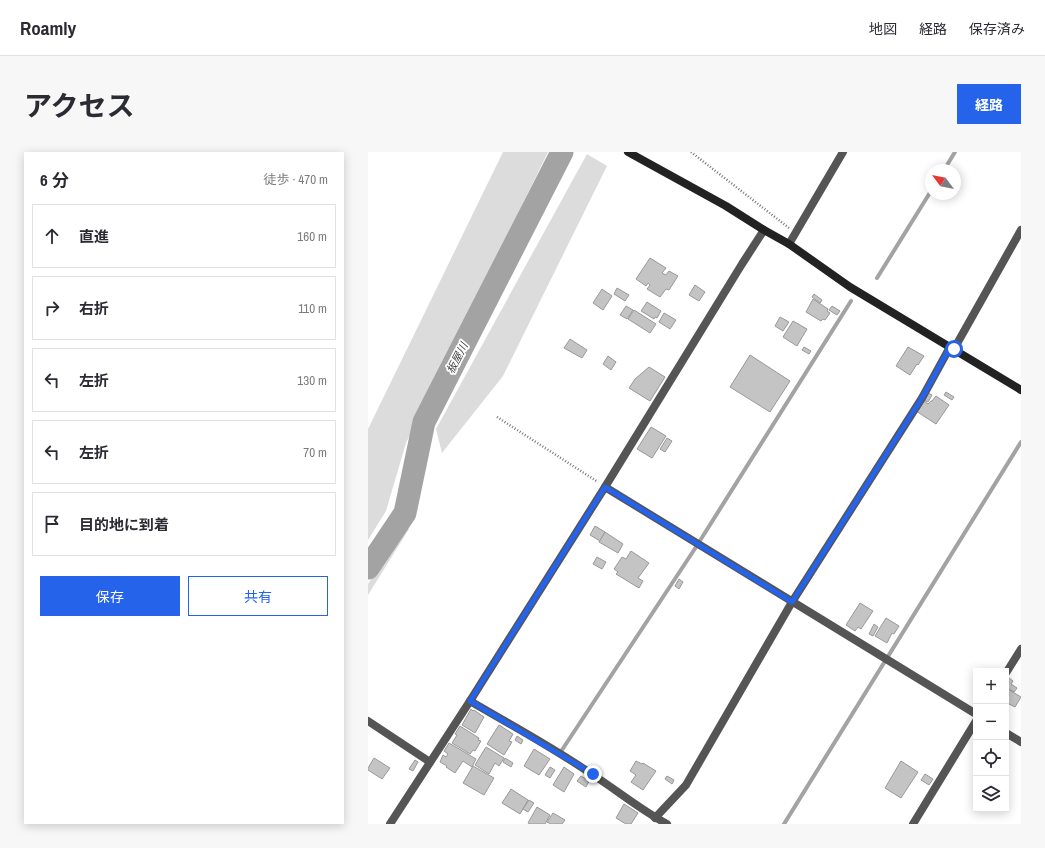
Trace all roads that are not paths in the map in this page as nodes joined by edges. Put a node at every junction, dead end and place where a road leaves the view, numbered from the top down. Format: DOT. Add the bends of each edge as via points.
graph roads {
  1 [pos="628,152"];
  2 [pos="843,152"];
  3 [pos="764,230"];
  4 [pos="1021,230"];
  5 [pos="789,244"];
  6 [pos="952,348"];
  7 [pos="1021,390"];
  8 [pos="605,487"];
  9 [pos="792,602"];
  10 [pos="1021,649"];
  11 [pos="1009,668"];
  12 [pos="470,701"];
  13 [pos="973,712"];
  14 [pos="368,721"];
  15 [pos="973,726"];
  16 [pos="1009,735"];
  17 [pos="1021,742"];
  18 [pos="430,762"];
  19 [pos="655,818"];
  20 [pos="390,824"];
  21 [pos="667,824"];
  22 [pos="912,824"];
  1 -- 3 [label="street"];
  2 -- 5 [label="street"];
  3 -- 5 [label="street"];
  3 -- 8 [label="street"];
  4 -- 6 [label="street"];
  5 -- 6 [label="street" via="850,287"];
  6 -- 7 [label="street"];
  6 -- 9 [label="street"];
  8 -- 9 [label="street"];
  8 -- 12 [label="street"];
  9 -- 13 [label="street"];
  9 -- 19 [label="street" via="686,785"];
  10 -- 11 [label="street"];
  12 -- 18 [label="street"];
  12 -- 19 [label="street" via="593,774"];
  14 -- 18 [label="street"];
  15 -- 22 [label="street"];
  16 -- 17 [label="street"];
  18 -- 20 [label="street"];
  19 -- 21 [label="street"];
}
